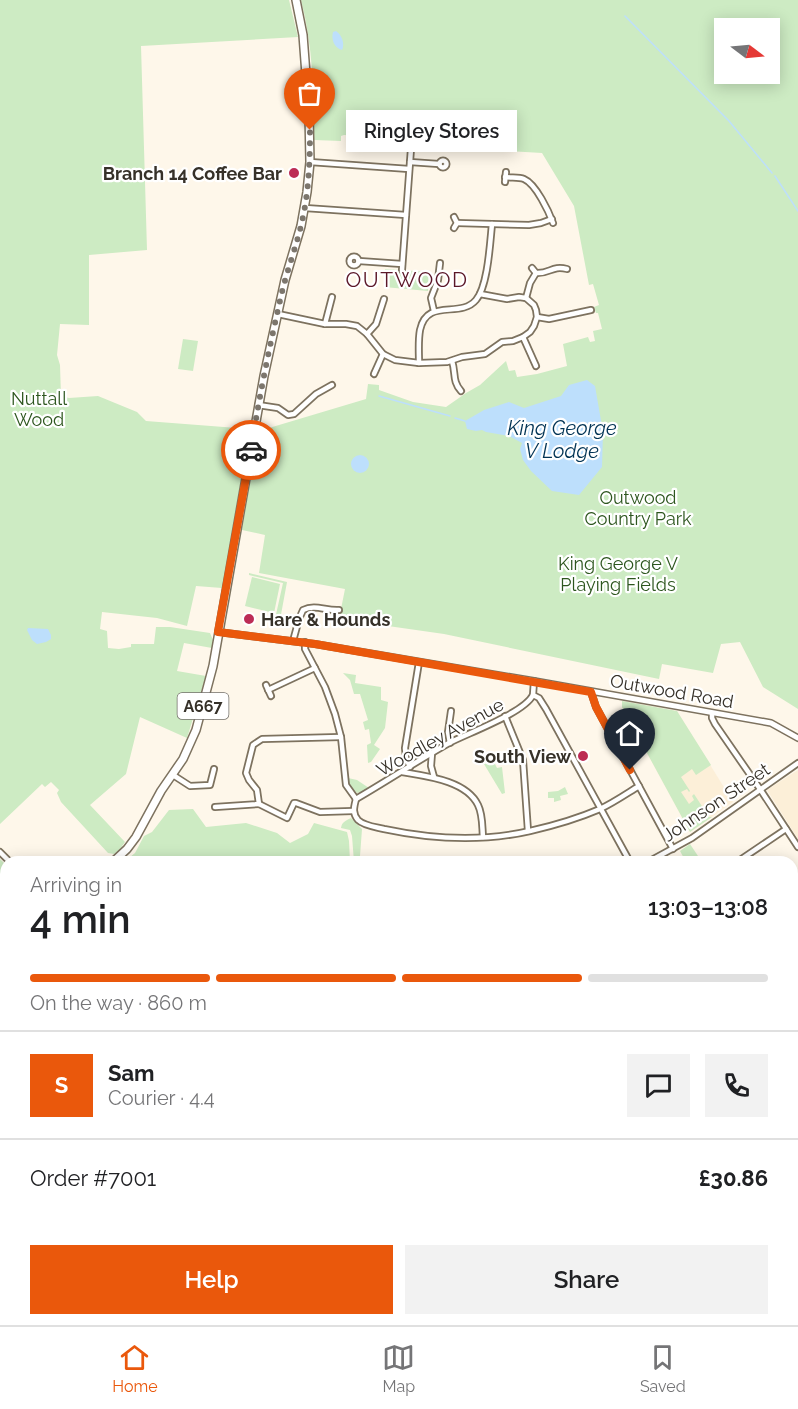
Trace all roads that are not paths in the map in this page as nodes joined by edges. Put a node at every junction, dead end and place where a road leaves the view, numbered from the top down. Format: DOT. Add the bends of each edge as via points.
graph roads {
  1 [pos="296,0"];
  2 [pos="412,135"];
  3 [pos="310,162"];
  4 [pos="410,162"];
  5 [pos="439,164"];
  6 [pos="409,169"];
  7 [pos="505,177"];
  8 [pos="304,207"];
  9 [pos="406,215"];
  10 [pos="454,217"];
  11 [pos="492,224"];
  12 [pos="359,261"];
  13 [pos="440,263"];
  14 [pos="567,269"];
  15 [pos="432,270"];
  16 [pos="439,271"];
  17 [pos="480,294"];
  18 [pos="332,297"];
  19 [pos="526,298"];
  20 [pos="384,299"];
  21 [pos="591,310"];
  22 [pos="434,311"];
  23 [pos="278,314"];
  24 [pos="537,317"];
  25 [pos="325,324"];
  26 [pos="367,334"];
  27 [pos="523,337"];
  28 [pos="383,354"];
  29 [pos="452,361"];
  30 [pos="418,363"];
  31 [pos="537,367"];
  32 [pos="374,374"];
  33 [pos="332,385"];
  34 [pos="461,391"];
  35 [pos="258,405"];
  36 [pos="339,610"];
  37 [pos="218,632"];
  38 [pos="292,641"];
  39 [pos="305,642"];
  40 [pos="419,662"];
  41 [pos="315,668"];
  42 [pos="534,681"];
  43 [pos="591,692"];
  44 [pos="533,695"];
  45 [pos="271,696"];
  46 [pos="451,711"];
  47 [pos="712,713"];
  48 [pos="505,716"];
  49 [pos="341,737"];
  50 [pos="798,738"];
  51 [pos="450,743"];
  52 [pos="432,753"];
  53 [pos="798,763"];
  54 [pos="410,767"];
  55 [pos="214,769"];
  56 [pos="402,772"];
  57 [pos="173,775"];
  58 [pos="434,777"];
  59 [pos="639,786"];
  60 [pos="760,789"];
  61 [pos="356,799"];
  62 [pos="259,804"];
  63 [pos="217,805"];
  64 [pos="600,809"];
  65 [pos="353,811"];
  66 [pos="786,828"];
  67 [pos="528,831"];
  68 [pos="483,837"];
  69 [pos="798,848"];
  70 [pos="673,849"];
  71 [pos="119,856"];
  72 [pos="627,856"];
  73 [pos="660,856"];
  74 [pos="745,856"];
  1 -- 3 [label="main road, A667" via="303,35"];
  2 -- 4 [label="street"];
  3 -- 6 [label="street"];
  3 -- 8 [label="main road, A667"];
  4 -- 5 [label="street"];
  4 -- 6 [label="street"];
  6 -- 9 [label="street"];
  7 -- 11 [label="street" via="527,178 553,221"];
  8 -- 9 [label="street"];
  8 -- 23 [label="main road, A667"];
  9 -- 12 [label="street" via="402,267"];
  10 -- 11 [label="street" via="455,226"];
  11 -- 17 [label="street"];
  13 -- 16 [label="street"];
  14 -- 19 [label="street" via="560,265 547,272 534,270"];
  15 -- 16 [label="street"];
  16 -- 22 [label="street" via="431,297"];
  17 -- 19 [label="street"];
  17 -- 22 [label="street" via="467,307"];
  18 -- 25 [label="street"];
  19 -- 24 [label="street" via="534,305"];
  20 -- 26 [label="street" via="376,324"];
  21 -- 24 [label="street" via="549,319"];
  22 -- 30 [label="street" via="420,329"];
  23 -- 25 [label="street"];
  23 -- 35 [label="main road, A667"];
  24 -- 27 [label="street"];
  25 -- 26 [label="street" via="351,325"];
  26 -- 28 [label="street"];
  27 -- 29 [label="street" via="502,342 485,354"];
  27 -- 31 [label="street"];
  28 -- 30 [label="street"];
  28 -- 32 [label="street" via="380,368"];
  29 -- 30 [label="street"];
  29 -- 34 [label="street" via="455,386"];
  33 -- 35 [label="street" via="324,387 294,414"];
  35 -- 37 [label="main road, A667"];
  36 -- 38 [label="street" via="311,606 303,610"];
  37 -- 38 [label="street, Outwood Road"];
  37 -- 57 [label="main road, A667" via="196,730"];
  38 -- 39 [label="street, Outwood Road"];
  39 -- 40 [label="street, Outwood Road"];
  39 -- 41 [label="street"];
  40 -- 42 [label="street, Outwood Road"];
  40 -- 54 [label="street" via="405,748"];
  41 -- 45 [label="street" via="267,688"];
  41 -- 49 [label="street" via="331,701"];
  42 -- 43 [label="street, Outwood Road"];
  42 -- 44 [label="street"];
  43 -- 47 [label="street, Outwood Road"];
  43 -- 59 [label="street"];
  44 -- 48 [label="street, Woodley Avenue" via="529,702"];
  44 -- 64 [label="street" via="546,709"];
  46 -- 51 [label="street"];
  47 -- 50 [label="street, Outwood Road" via="771,723"];
  47 -- 60 [label="street" via="715,724"];
  48 -- 51 [label="street, Woodley Avenue"];
  48 -- 67 [label="street" via="523,760"];
  49 -- 61 [label="street" via="346,785"];
  49 -- 62 [label="street" via="262,739 253,745 246,773 258,789"];
  51 -- 52 [label="street, Woodley Avenue"];
  52 -- 54 [label="street, Woodley Avenue"];
  52 -- 58 [label="street"];
  53 -- 60 [label="street, Johnson Street"];
  54 -- 56 [label="street, Woodley Avenue"];
  55 -- 57 [label="street" via="210,785 190,786"];
  56 -- 58 [label="street"];
  56 -- 61 [label="street, Woodley Avenue"];
  57 -- 71 [label="main road, A667" via="136,837"];
  58 -- 68 [label="street" via="474,798 481,813"];
  59 -- 64 [label="street"];
  59 -- 70 [label="street"];
  60 -- 66 [label="street"];
  60 -- 70 [label="street, Johnson Street"];
  61 -- 65 [label="street"];
  62 -- 63 [label="street"];
  62 -- 65 [label="street" via="289,819 296,802 320,812"];
  64 -- 67 [label="street"];
  64 -- 72 [label="street"];
  65 -- 68 [label="street" via="361,822 405,834"];
  66 -- 69 [label="street"];
  66 -- 74 [label="street"];
  67 -- 68 [label="street"];
  70 -- 73 [label="street, Johnson Street"];
}
